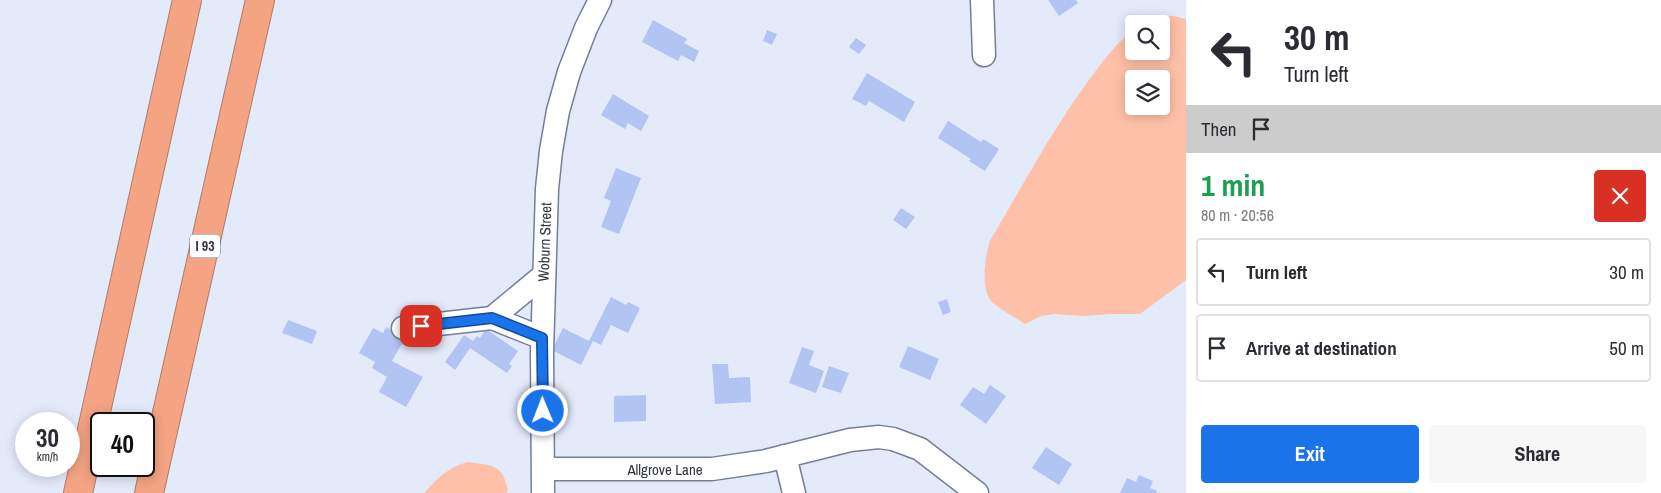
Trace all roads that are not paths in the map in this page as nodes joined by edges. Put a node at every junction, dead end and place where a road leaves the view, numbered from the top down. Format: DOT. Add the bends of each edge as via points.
graph roads {
  1 [pos="187,0"];
  2 [pos="260,0"];
  3 [pos="600,0"];
  4 [pos="982,0"];
  5 [pos="984,55"];
  6 [pos="544,275"];
  7 [pos="492,318"];
  8 [pos="403,328"];
  9 [pos="542,338"];
  10 [pos="785,456"];
  11 [pos="544,469"];
  12 [pos="78,493"];
  13 [pos="149,493"];
  14 [pos="543,493"];
  15 [pos="794,493"];
  16 [pos="977,493"];
  1 -- 12 [label="highway"];
  2 -- 13 [label="highway, I 93"];
  3 -- 6 [label="street, Woburn Street" via="576,50 554,130 547,189"];
  4 -- 5 [label="street"];
  6 -- 7 [label="street"];
  6 -- 9 [label="street, Woburn Street"];
  7 -- 8 [label="street"];
  7 -- 9 [label="street"];
  9 -- 11 [label="street, Woburn Street"];
  10 -- 11 [label="street, Allgrove Lane" via="712,469"];
  10 -- 15 [label="street"];
  10 -- 16 [label="street, Allgrove Lane" via="850,440 893,439 920,449"];
  11 -- 14 [label="street, Woburn Street"];
}
